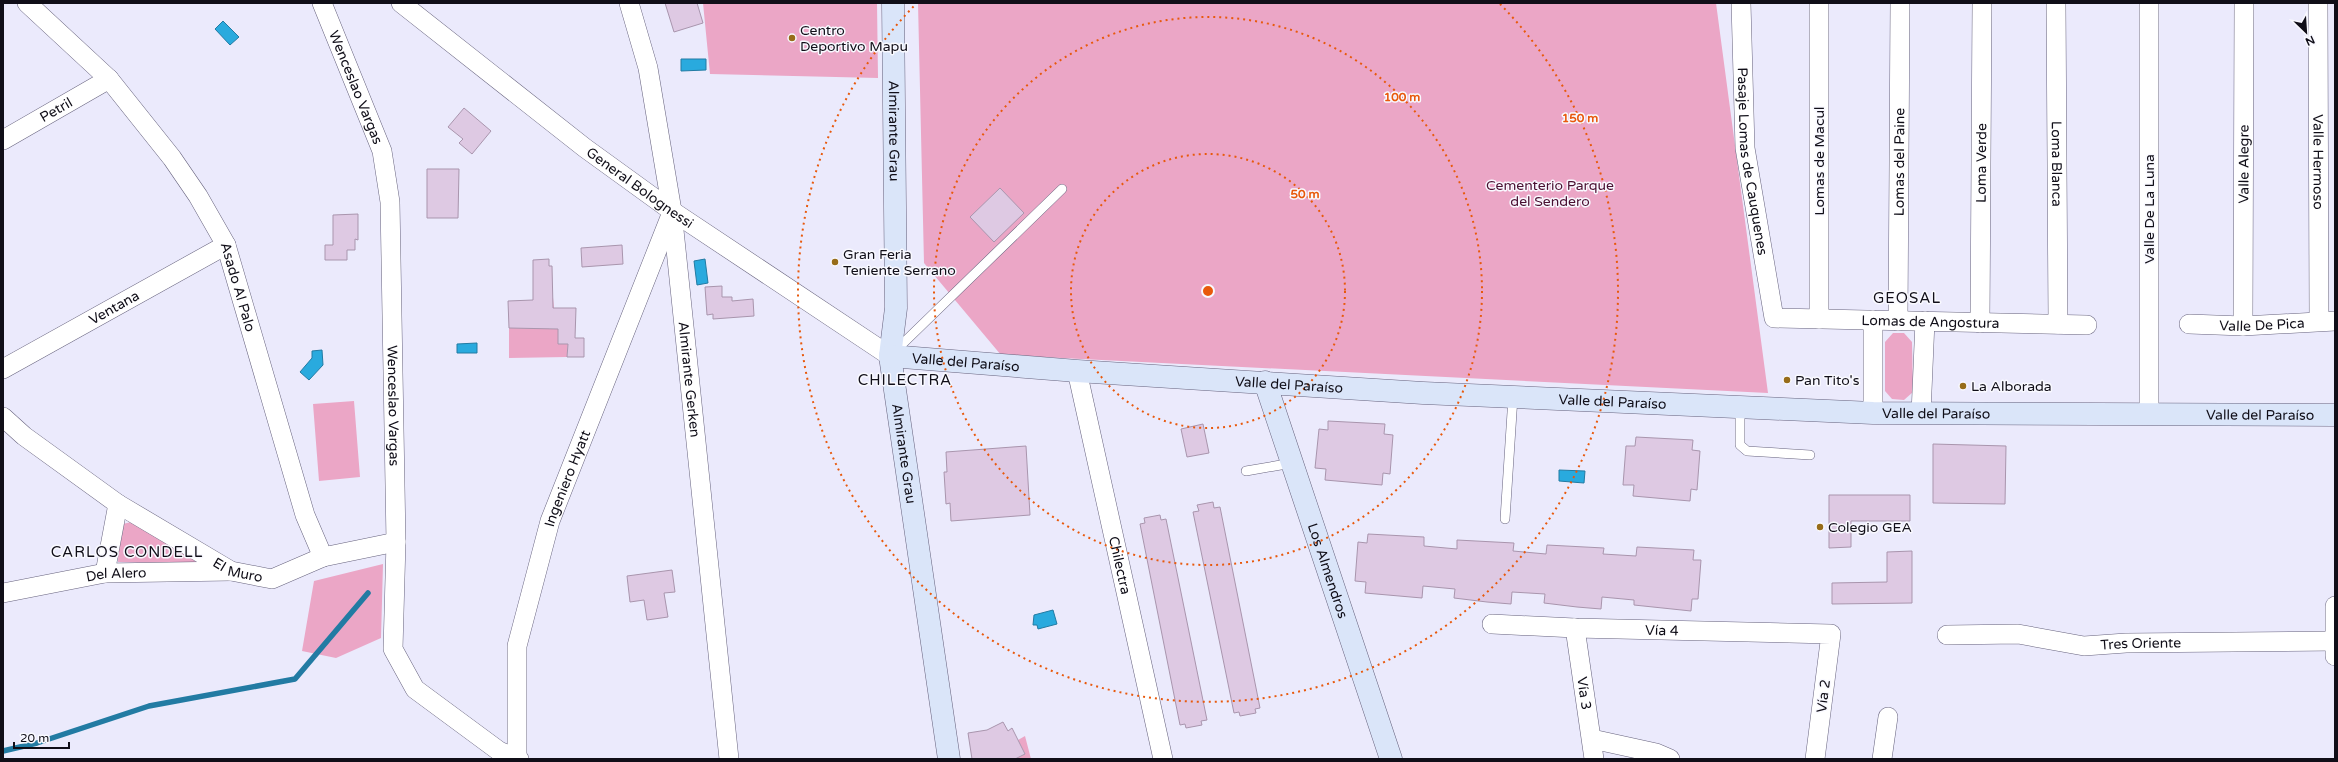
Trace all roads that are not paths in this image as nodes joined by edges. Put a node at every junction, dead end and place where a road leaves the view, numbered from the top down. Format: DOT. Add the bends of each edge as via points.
graph roads {
  1 [pos="27,3"];
  2 [pos="322,3"];
  3 [pos="401,3"];
  4 [pos="629,3"];
  5 [pos="893,3"];
  6 [pos="1741,3"];
  7 [pos="1819,3"];
  8 [pos="1900,3"];
  9 [pos="1982,3"];
  10 [pos="2056,3"];
  11 [pos="2149,3"];
  12 [pos="2244,3"];
  13 [pos="2318,3"];
  14 [pos="110,79"];
  15 [pos="3,140"];
  16 [pos="1062,189"];
  17 [pos="672,211"];
  18 [pos="226,245"];
  19 [pos="1774,318"];
  20 [pos="1819,319"];
  21 [pos="1873,320"];
  22 [pos="1898,321"];
  23 [pos="1925,321"];
  24 [pos="2327,321"];
  25 [pos="1980,323"];
  26 [pos="2058,324"];
  27 [pos="2189,324"];
  28 [pos="2087,325"];
  29 [pos="2243,326"];
  30 [pos="890,356"];
  31 [pos="3,369"];
  32 [pos="1077,371"];
  33 [pos="1265,382"];
  34 [pos="1513,396"];
  35 [pos="1740,407"];
  36 [pos="1873,413"];
  37 [pos="1921,414"];
  38 [pos="2335,414"];
  39 [pos="2149,415"];
  40 [pos="3,417"];
  41 [pos="1810,455"];
  42 [pos="1292,463"];
  43 [pos="1246,471"];
  44 [pos="118,504"];
  45 [pos="1505,519"];
  46 [pos="396,542"];
  47 [pos="323,557"];
  48 [pos="231,571"];
  49 [pos="105,573"];
  50 [pos="3,593"];
  51 [pos="2335,606"];
  52 [pos="1492,624"];
  53 [pos="1575,628"];
  54 [pos="1832,634"];
  55 [pos="1947,635"];
  56 [pos="2335,641"];
  57 [pos="2335,656"];
  58 [pos="1888,717"];
  59 [pos="1592,739"];
  60 [pos="517,759"];
  61 [pos="729,759"];
  62 [pos="949,759"];
  63 [pos="1163,759"];
  64 [pos="1391,759"];
  65 [pos="1594,759"];
  66 [pos="1670,759"];
  67 [pos="1815,759"];
  68 [pos="1882,759"];
  1 -- 14 [label="street, Asado Al Palo"];
  2 -- 46 [label="street, Wenceslao Vargas" via="382,151 390,202"];
  3 -- 17 [label="street, General Bolognessi" via="586,148"];
  4 -- 17 [label="street, Almirante Gerken" via="648,68"];
  5 -- 30 [label="street, Almirante Grau" via="896,308"];
  6 -- 19 [label="street, Pasaje Lomas de Cauquenes" via="1745,148"];
  7 -- 20 [label="street, Lomas de Macul"];
  8 -- 22 [label="street, Lomas del Paine"];
  9 -- 25 [label="street, Loma Verde"];
  10 -- 26 [label="street, Loma Blanca"];
  11 -- 39 [label="street, Valle De La Luna"];
  12 -- 29 [label="street, Valle Alegre"];
  13 -- 24 [label="street, Valle Hermoso"];
  14 -- 15 [label="street, Petril"];
  14 -- 18 [label="street, Asado Al Palo" via="172,158 198,196"];
  16 -- 30 [label="lane"];
  17 -- 30 [label="street, General Bolognessi"];
  17 -- 60 [label="street, Ingeniero Hyatt" via="550,521 517,646"];
  17 -- 61 [label="street, Almirante Gerken"];
  18 -- 31 [label="street, Ventana"];
  18 -- 47 [label="street, Asado Al Palo" via="305,514"];
  19 -- 20 [label="street, Lomas de Angostura"];
  20 -- 21 [label="street, Lomas de Angostura"];
  21 -- 22 [label="street, Lomas de Angostura"];
  21 -- 36 [label="street"];
  22 -- 23 [label="street, Lomas de Angostura"];
  23 -- 25 [label="street, Lomas de Angostura"];
  23 -- 37 [label="street"];
  24 -- 29 [label="street, Valle De Pica"];
  25 -- 26 [label="street, Lomas de Angostura"];
  26 -- 28 [label="street, Lomas de Angostura"];
  27 -- 29 [label="street, Valle De Pica"];
  30 -- 32 [label="street, Valle del Paraíso"];
  30 -- 62 [label="street, Almirante Grau"];
  32 -- 33 [label="street, Valle del Paraíso"];
  32 -- 63 [label="street, Chilectra"];
  33 -- 34 [label="street, Valle del Paraíso"];
  33 -- 42 [label="street, Los Almendros"];
  34 -- 35 [label="street, Valle del Paraíso"];
  34 -- 45 [label="lane"];
  35 -- 36 [label="street, Valle del Paraíso"];
  35 -- 41 [label="lane" via="1740,445 1747,451"];
  36 -- 37 [label="street, Valle del Paraíso"];
  37 -- 39 [label="street, Valle del Paraíso"];
  38 -- 39 [label="street, Valle del Paraíso"];
  40 -- 44 [label="street, El Muro" via="24,436"];
  42 -- 43 [label="lane"];
  42 -- 64 [label="street, Los Almendros"];
  44 -- 48 [label="street, El Muro"];
  44 -- 49 [label="street"];
  46 -- 47 [label="street"];
  46 -- 60 [label="street, Wenceslao Vargas" via="393,649 415,689 499,751"];
  47 -- 48 [label="street, El Muro" via="272,579"];
  48 -- 49 [label="street, Del Alero"];
  49 -- 50 [label="street, Del Alero"];
  51 -- 56 [label="street"];
  52 -- 53 [label="street, Vía 4"];
  53 -- 54 [label="street, Vía 4"];
  53 -- 59 [label="street, Vía 3"];
  54 -- 67 [label="street, Vía 2"];
  55 -- 56 [label="street, Tres Oriente" via="2018,634 2084,646 2126,643"];
  56 -- 57 [label="street"];
  58 -- 68 [label="street"];
  59 -- 65 [label="street, Vía 3"];
  59 -- 66 [label="street" via="1656,753"];
}
